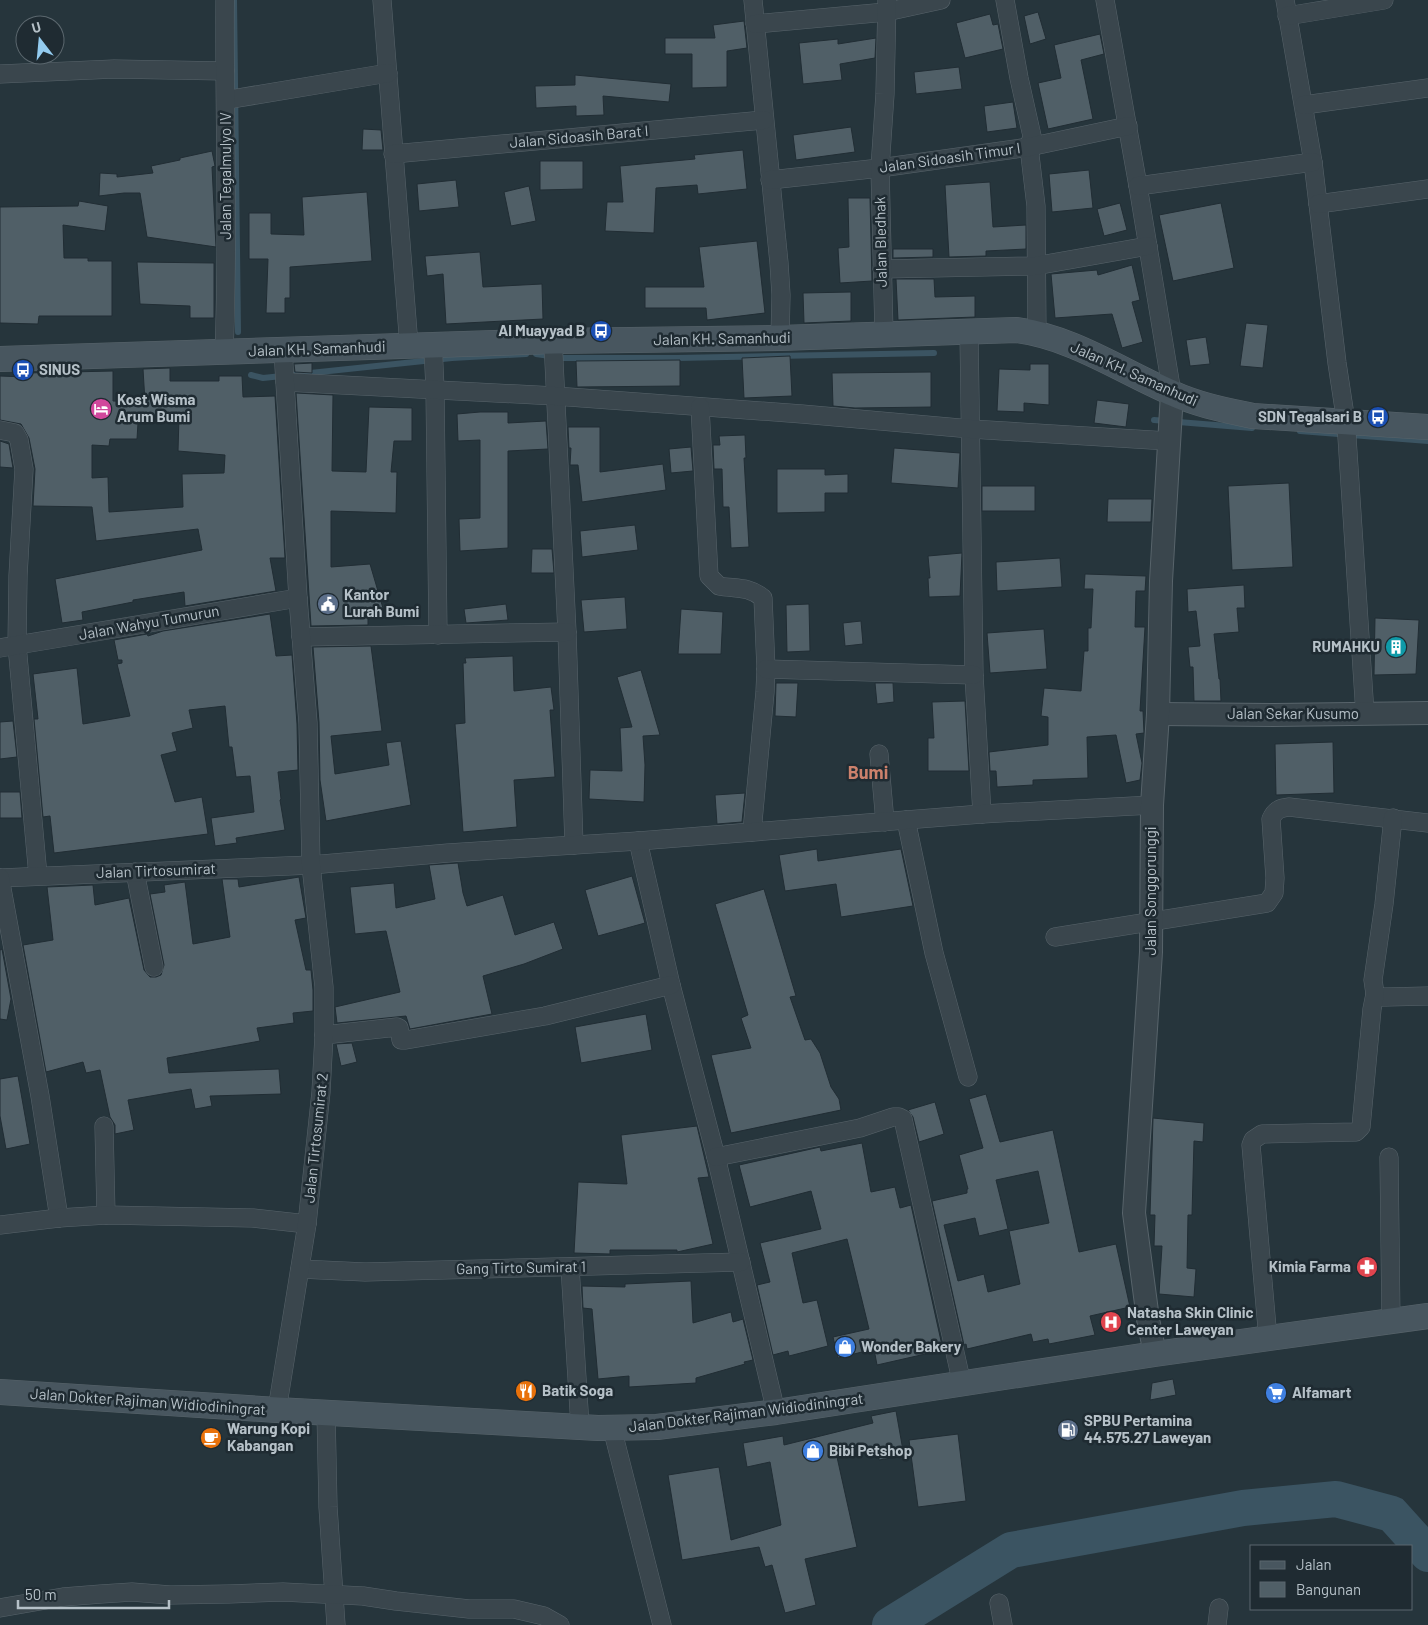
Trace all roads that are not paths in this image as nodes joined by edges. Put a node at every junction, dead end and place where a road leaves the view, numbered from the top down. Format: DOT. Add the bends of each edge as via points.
graph roads {
  1 [pos="226,0"];
  2 [pos="382,0"];
  3 [pos="752,0"];
  4 [pos="942,0"];
  5 [pos="1005,0"];
  6 [pos="1105,0"];
  7 [pos="1384,0"];
  8 [pos="887,6"];
  9 [pos="1286,8"];
  10 [pos="755,24"];
  11 [pos="225,71"];
  12 [pos="388,73"];
  13 [pos="0,74"];
  14 [pos="1428,88"];
  15 [pos="233,99"];
  16 [pos="1304,105"];
  17 [pos="764,120"];
  18 [pos="1128,126"];
  19 [pos="1029,147"];
  20 [pos="393,154"];
  21 [pos="1313,162"];
  22 [pos="880,168"];
  23 [pos="770,180"];
  24 [pos="1138,186"];
  25 [pos="1428,189"];
  26 [pos="1318,204"];
  27 [pos="1148,246"];
  28 [pos="1035,266"];
  29 [pos="882,269"];
  30 [pos="968,333"];
  31 [pos="1037,333"];
  32 [pos="884,334"];
  33 [pos="780,338"];
  34 [pos="421,345"];
  35 [pos="553,346"];
  36 [pos="224,352"];
  37 [pos="0,359"];
  38 [pos="285,369"];
  39 [pos="435,389"];
  40 [pos="555,396"];
  41 [pos="700,407"];
  42 [pos="1170,419"];
  43 [pos="1428,427"];
  44 [pos="971,429"];
  45 [pos="0,430"];
  46 [pos="1347,433"];
  47 [pos="298,598"];
  48 [pos="567,632"];
  49 [pos="438,635"];
  50 [pos="301,636"];
  51 [pos="9,647"];
  52 [pos="766,669"];
  53 [pos="974,675"];
  54 [pos="1428,713"];
  55 [pos="1158,714"];
  56 [pos="1365,714"];
  57 [pos="879,754"];
  58 [pos="1152,805"];
  59 [pos="982,814"];
  60 [pos="1393,818"];
  61 [pos="906,820"];
  62 [pos="885,822"];
  63 [pos="1428,823"];
  64 [pos="752,832"];
  65 [pos="638,841"];
  66 [pos="574,845"];
  67 [pos="311,864"];
  68 [pos="135,872"];
  69 [pos="38,876"];
  70 [pos="0,878"];
  71 [pos="1152,922"];
  72 [pos="1055,937"];
  73 [pos="154,967"];
  74 [pos="671,985"];
  75 [pos="1375,994"];
  76 [pos="1428,996"];
  77 [pos="324,1035"];
  78 [pos="968,1077"];
  79 [pos="104,1126"];
  80 [pos="716,1157"];
  81 [pos="1389,1157"];
  82 [pos="106,1215"];
  83 [pos="59,1218"];
  84 [pos="307,1224"];
  85 [pos="0,1226"];
  86 [pos="741,1262"];
  87 [pos="570,1267"];
  88 [pos="300,1269"];
  89 [pos="1428,1316"];
  90 [pos="1391,1322"];
  91 [pos="1268,1339"];
  92 [pos="1155,1354"];
  93 [pos="962,1384"];
  94 [pos="0,1392"];
  95 [pos="277,1410"];
  96 [pos="326,1412"];
  97 [pos="776,1412"];
  98 [pos="580,1426"];
  99 [pos="612,1428"];
  100 [pos="334,1594"];
  101 [pos="999,1603"];
  102 [pos="0,1608"];
  103 [pos="336,1625"];
  104 [pos="560,1625"];
  105 [pos="662,1625"];
  106 [pos="1003,1625"];
  1 -- 11 [label="street, Jalan Tegalmulyo IV"];
  2 -- 12 [label="street"];
  3 -- 10 [label="street"];
  4 -- 8 [label="street"];
  5 -- 19 [label="street" via="1032,136"];
  6 -- 18 [label="street"];
  7 -- 9 [label="street"];
  8 -- 10 [label="street"];
  8 -- 22 [label="street, Jalan Bledhak"];
  9 -- 16 [label="street"];
  10 -- 17 [label="street"];
  11 -- 13 [label="street" via="114,69"];
  11 -- 15 [label="street, Jalan Tegalmulyo IV"];
  12 -- 15 [label="street"];
  12 -- 20 [label="street"];
  14 -- 16 [label="street"];
  15 -- 36 [label="street, Jalan Tegalmulyo IV"];
  16 -- 21 [label="street"];
  17 -- 20 [label="street, Jalan Sidoasih Barat I"];
  17 -- 23 [label="street"];
  18 -- 19 [label="street, Jalan Sidoasih Timur I"];
  18 -- 24 [label="street"];
  19 -- 22 [label="street, Jalan Sidoasih Timur I"];
  19 -- 28 [label="street" via="1036,206"];
  20 -- 34 [label="street"];
  21 -- 24 [label="street"];
  21 -- 26 [label="street"];
  22 -- 23 [label="street, Jalan Sidoasih Timur I"];
  22 -- 29 [label="street, Jalan Bledhak"];
  23 -- 33 [label="street" via="781,295"];
  24 -- 27 [label="street"];
  25 -- 26 [label="street"];
  26 -- 46 [label="street"];
  27 -- 28 [label="street"];
  27 -- 42 [label="street"];
  28 -- 29 [label="street"];
  28 -- 31 [label="street"];
  29 -- 32 [label="street, Jalan Bledhak"];
  30 -- 31 [label="main road, Jalan KH. Samanhudi" via="1016,330"];
  30 -- 32 [label="main road, Jalan KH. Samanhudi"];
  30 -- 44 [label="street"];
  31 -- 42 [label="main road, Jalan KH. Samanhudi" via="1105,360"];
  32 -- 33 [label="main road, Jalan KH. Samanhudi"];
  33 -- 35 [label="main road, Jalan KH. Samanhudi"];
  34 -- 35 [label="main road, Jalan KH. Samanhudi"];
  34 -- 38 [label="main road, Jalan KH. Samanhudi"];
  34 -- 39 [label="street"];
  35 -- 40 [label="street"];
  36 -- 37 [label="main road, Jalan KH. Samanhudi"];
  36 -- 38 [label="main road, Jalan KH. Samanhudi"];
  38 -- 39 [label="street"];
  38 -- 47 [label="street, Jalan Tirtosumirat 2"];
  39 -- 40 [label="street"];
  39 -- 49 [label="street"];
  40 -- 41 [label="street"];
  40 -- 48 [label="street"];
  41 -- 44 [label="street"];
  41 -- 52 [label="street" via="709,576 718,586 745,588 763,598"];
  42 -- 44 [label="street"];
  42 -- 46 [label="main road, Jalan KH. Samanhudi" via="1197,403"];
  42 -- 55 [label="street, Jalan Songgorunggi"];
  43 -- 46 [label="main road, Jalan KH. Samanhudi"];
  44 -- 53 [label="street"];
  45 -- 51 [label="street" via="15,433 24,469 18,576"];
  46 -- 56 [label="street"];
  47 -- 50 [label="street, Jalan Tirtosumirat 2"];
  47 -- 51 [label="street, Jalan Wahyu Tumurun"];
  48 -- 49 [label="street"];
  48 -- 66 [label="street"];
  49 -- 50 [label="street"];
  50 -- 67 [label="street, Jalan Tirtosumirat 2" via="308,723"];
  51 -- 69 [label="street"];
  52 -- 53 [label="street"];
  52 -- 64 [label="street"];
  53 -- 59 [label="street"];
  54 -- 56 [label="street, Jalan Sekar Kusumo"];
  55 -- 56 [label="street, Jalan Sekar Kusumo"];
  55 -- 58 [label="street, Jalan Songgorunggi"];
  57 -- 62 [label="street"];
  58 -- 59 [label="street, Jalan Tirtosumirat"];
  58 -- 71 [label="street, Jalan Songgorunggi"];
  59 -- 61 [label="street, Jalan Tirtosumirat"];
  60 -- 63 [label="street"];
  60 -- 71 [label="street" via="1281,808 1271,819 1275,878 1274,893 1267,903"];
  60 -- 75 [label="street" via="1373,980"];
  61 -- 62 [label="street, Jalan Tirtosumirat"];
  61 -- 78 [label="street" via="934,953"];
  62 -- 64 [label="street, Jalan Tirtosumirat"];
  64 -- 65 [label="street, Jalan Tirtosumirat"];
  65 -- 66 [label="street, Jalan Tirtosumirat"];
  65 -- 74 [label="street"];
  66 -- 67 [label="street, Jalan Tirtosumirat"];
  67 -- 68 [label="street, Jalan Tirtosumirat"];
  67 -- 77 [label="street, Jalan Tirtosumirat 2" via="324,987"];
  68 -- 69 [label="street, Jalan Tirtosumirat"];
  68 -- 73 [label="street"];
  69 -- 70 [label="street, Jalan Tirtosumirat"];
  70 -- 83 [label="street"];
  71 -- 72 [label="street"];
  71 -- 92 [label="street, Jalan Songgorunggi" via="1134,1213"];
  74 -- 77 [label="street" via="545,1016 406,1040 401,1040 397,1027"];
  74 -- 80 [label="street"];
  75 -- 76 [label="street" via="1380,997"];
  75 -- 91 [label="street" via="1360,1130 1262,1134 1251,1145"];
  77 -- 84 [label="street, Jalan Tirtosumirat 2" via="322,1092"];
  79 -- 82 [label="street"];
  80 -- 86 [label="street"];
  80 -- 93 [label="street" via="860,1128 894,1117 903,1119"];
  81 -- 90 [label="street"];
  82 -- 83 [label="street"];
  82 -- 84 [label="street" via="253,1218"];
  83 -- 85 [label="street"];
  84 -- 88 [label="street, Jalan Tirtosumirat 2"];
  86 -- 87 [label="street, Gang Tirto Sumirat 1"];
  86 -- 97 [label="street"];
  87 -- 88 [label="street, Gang Tirto Sumirat 1" via="365,1272"];
  87 -- 98 [label="street"];
  88 -- 95 [label="street, Jalan Tirtosumirat 2"];
  89 -- 90 [label="main road, Jalan Dokter Rajiman Widiodiningrat"];
  90 -- 91 [label="main road, Jalan Dokter Rajiman Widiodiningrat"];
  91 -- 92 [label="main road, Jalan Dokter Rajiman Widiodiningrat"];
  92 -- 93 [label="main road, Jalan Dokter Rajiman Widiodiningrat"];
  93 -- 97 [label="main road, Jalan Dokter Rajiman Widiodiningrat"];
  94 -- 95 [label="main road, Jalan Dokter Rajiman Widiodiningrat"];
  95 -- 96 [label="main road, Jalan Dokter Rajiman Widiodiningrat"];
  96 -- 98 [label="main road, Jalan Dokter Rajiman Widiodiningrat"];
  96 -- 100 [label="street"];
  97 -- 99 [label="main road, Jalan Dokter Rajiman Widiodiningrat" via="657,1427"];
  98 -- 99 [label="main road, Jalan Dokter Rajiman Widiodiningrat"];
  99 -- 105 [label="street"];
  100 -- 102 [label="street" via="125,1593 63,1597"];
  100 -- 103 [label="street"];
  100 -- 104 [label="street" via="469,1609 514,1609 544,1616"];
  101 -- 106 [label="street"];
}
